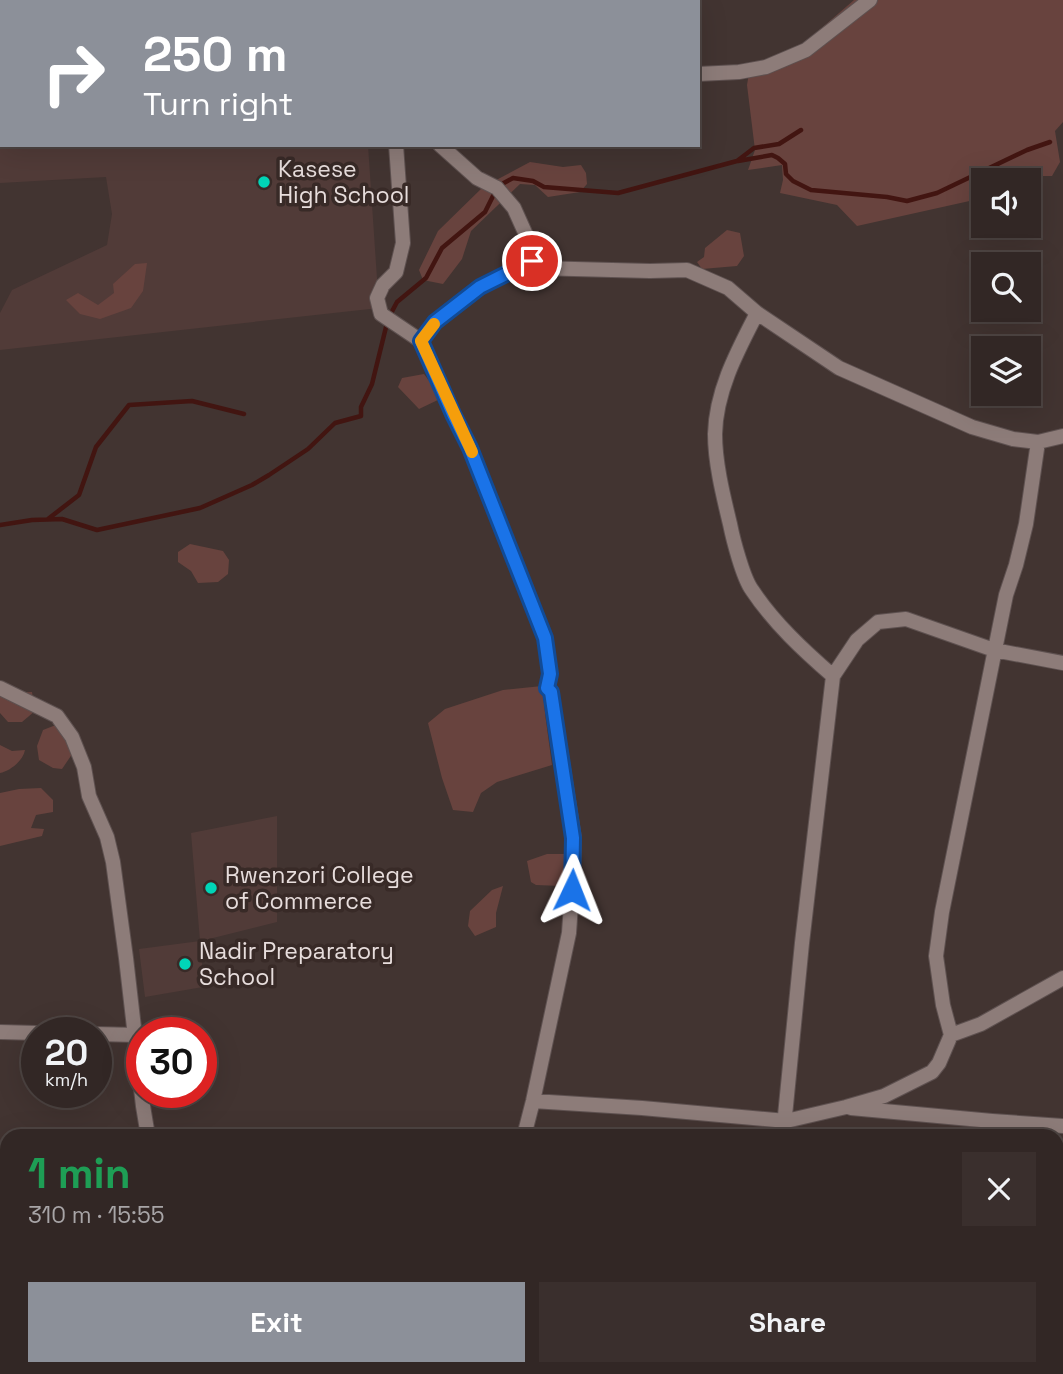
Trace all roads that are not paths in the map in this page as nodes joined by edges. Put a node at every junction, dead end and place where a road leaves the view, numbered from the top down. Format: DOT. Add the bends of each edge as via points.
graph roads {
  1 [pos="870,0"];
  2 [pos="700,74"];
  3 [pos="396,147"];
  4 [pos="442,147"];
  5 [pos="532,261"];
  6 [pos="757,313"];
  7 [pos="421,341"];
  8 [pos="1063,436"];
  9 [pos="1038,442"];
  10 [pos="994,650"];
  11 [pos="1063,663"];
  12 [pos="833,676"];
  13 [pos="0,688"];
  14 [pos="1063,978"];
  15 [pos="134,1017"];
  16 [pos="0,1032"];
  17 [pos="21,1033"];
  18 [pos="951,1035"];
  19 [pos="533,1101"];
  20 [pos="846,1107"];
  21 [pos="143,1108"];
  22 [pos="786,1121"];
  23 [pos="1063,1126"];
  24 [pos="147,1129"];
  25 [pos="526,1129"];
  26 [pos="784,1129"];
  1 -- 2 [label="street" via="806,50 766,67"];
  3 -- 7 [label="street" via="403,243 396,272 377,298 381,314"];
  4 -- 5 [label="street" via="477,178 497,188 514,208"];
  5 -- 6 [label="street" via="536,268 687,270 727,288"];
  5 -- 7 [label="street" via="480,287 435,322"];
  6 -- 9 [label="street" via="839,368 972,427"];
  6 -- 12 [label="street" via="727,374 719,402 716,450 726,508 750,588 791,639"];
  7 -- 19 [label="street" via="470,448 545,638 550,674 547,688 573,838 573,875 569,933"];
  8 -- 9 [label="street"];
  9 -- 10 [label="street" via="1026,524"];
  10 -- 11 [label="street"];
  10 -- 12 [label="street" via="906,618 878,622 858,640"];
  10 -- 18 [label="street" via="936,956"];
  12 -- 22 [label="street"];
  13 -- 15 [label="street" via="57,716 72,737 113,862"];
  14 -- 18 [label="street" via="981,1024"];
  16 -- 17 [label="street"];
  18 -- 20 [label="street" via="932,1072 884,1096"];
  19 -- 22 [label="street"];
  19 -- 25 [label="street"];
  20 -- 22 [label="street"];
  20 -- 23 [label="street"];
  21 -- 24 [label="street"];
  22 -- 26 [label="street"];
}
